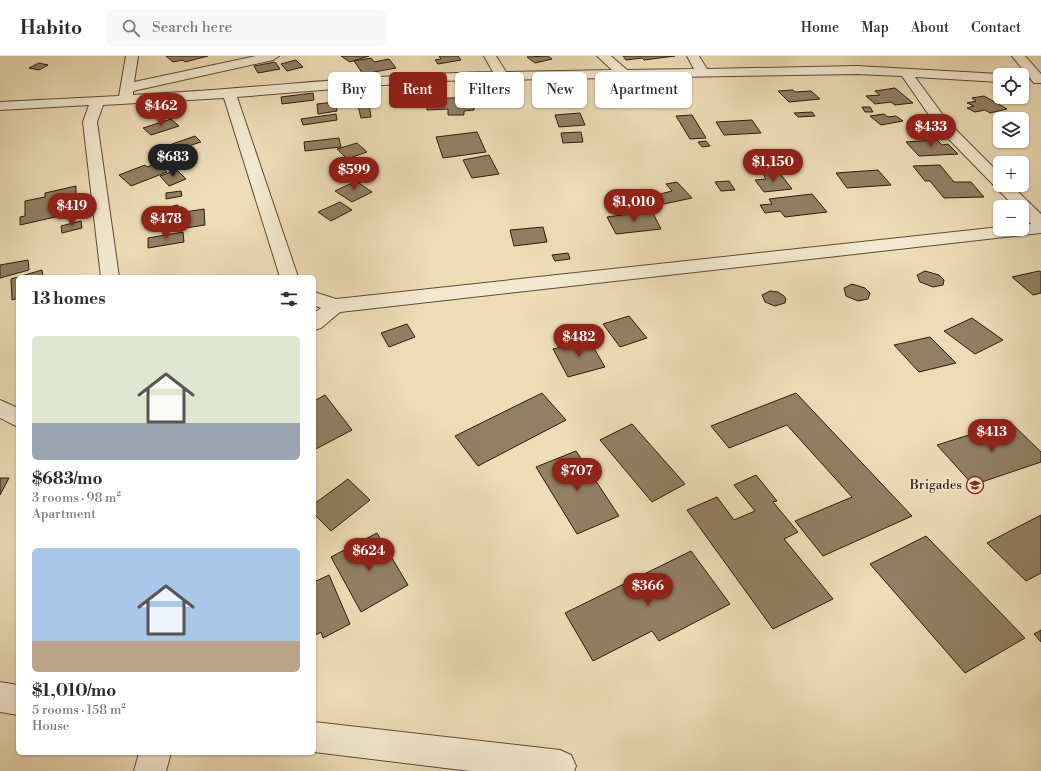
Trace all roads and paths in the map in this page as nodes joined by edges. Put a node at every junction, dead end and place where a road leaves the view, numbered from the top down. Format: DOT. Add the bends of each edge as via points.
graph roads {
  1 [pos="132,56"];
  2 [pos="273,56"];
  3 [pos="490,56"];
  4 [pos="603,56"];
  5 [pos="693,56"];
  6 [pos="1018,56"];
  7 [pos="500,72"];
  8 [pos="622,72"];
  9 [pos="905,72"];
  10 [pos="692,73"];
  11 [pos="703,73"];
  12 [pos="595,74"];
  13 [pos="524,76"];
  14 [pos="455,77"];
  15 [pos="993,78"];
  16 [pos="1029,79"];
  17 [pos="1040,80"];
  18 [pos="126,94"];
  19 [pos="229,94"];
  20 [pos="96,101"];
  21 [pos="0,106"];
  22 [pos="993,176"];
  23 [pos="1009,192"];
  24 [pos="1041,224"];
  25 [pos="1041,228"];
  26 [pos="110,275"];
  27 [pos="288,275"];
  28 [pos="316,299"];
  29 [pos="335,306"];
  30 [pos="316,321"];
  31 [pos="0,408"];
  32 [pos="16,417"];
  33 [pos="0,697"];
  34 [pos="16,700"];
  35 [pos="316,737"];
  36 [pos="154,755"];
  37 [pos="560,766"];
  38 [pos="150,771"];
  1 -- 18 [label="street"];
  2 -- 18 [label="street"];
  3 -- 7 [label="street"];
  4 -- 8 [label="street"];
  5 -- 11 [label="street"];
  6 -- 17 [label="street"];
  9 -- 11 [label="street" via="857,70"];
  9 -- 15 [label="street"];
  9 -- 22 [label="street" via="943,125"];
  10 -- 11 [label="street"];
  12 -- 13 [label="street"];
  14 -- 19 [label="street" via="400,78"];
  16 -- 17 [label="street"];
  18 -- 19 [label="street"];
  18 -- 20 [label="street"];
  19 -- 27 [label="street"];
  20 -- 21 [label="street"];
  20 -- 26 [label="street" via="90,122"];
  23 -- 24 [label="street"];
  25 -- 29 [label="street"];
  28 -- 29 [label="street"];
  29 -- 30 [label="street"];
  31 -- 32 [label="street"];
  33 -- 34 [label="street"];
  35 -- 37 [label="street"];
  36 -- 38 [label="street"];
}
